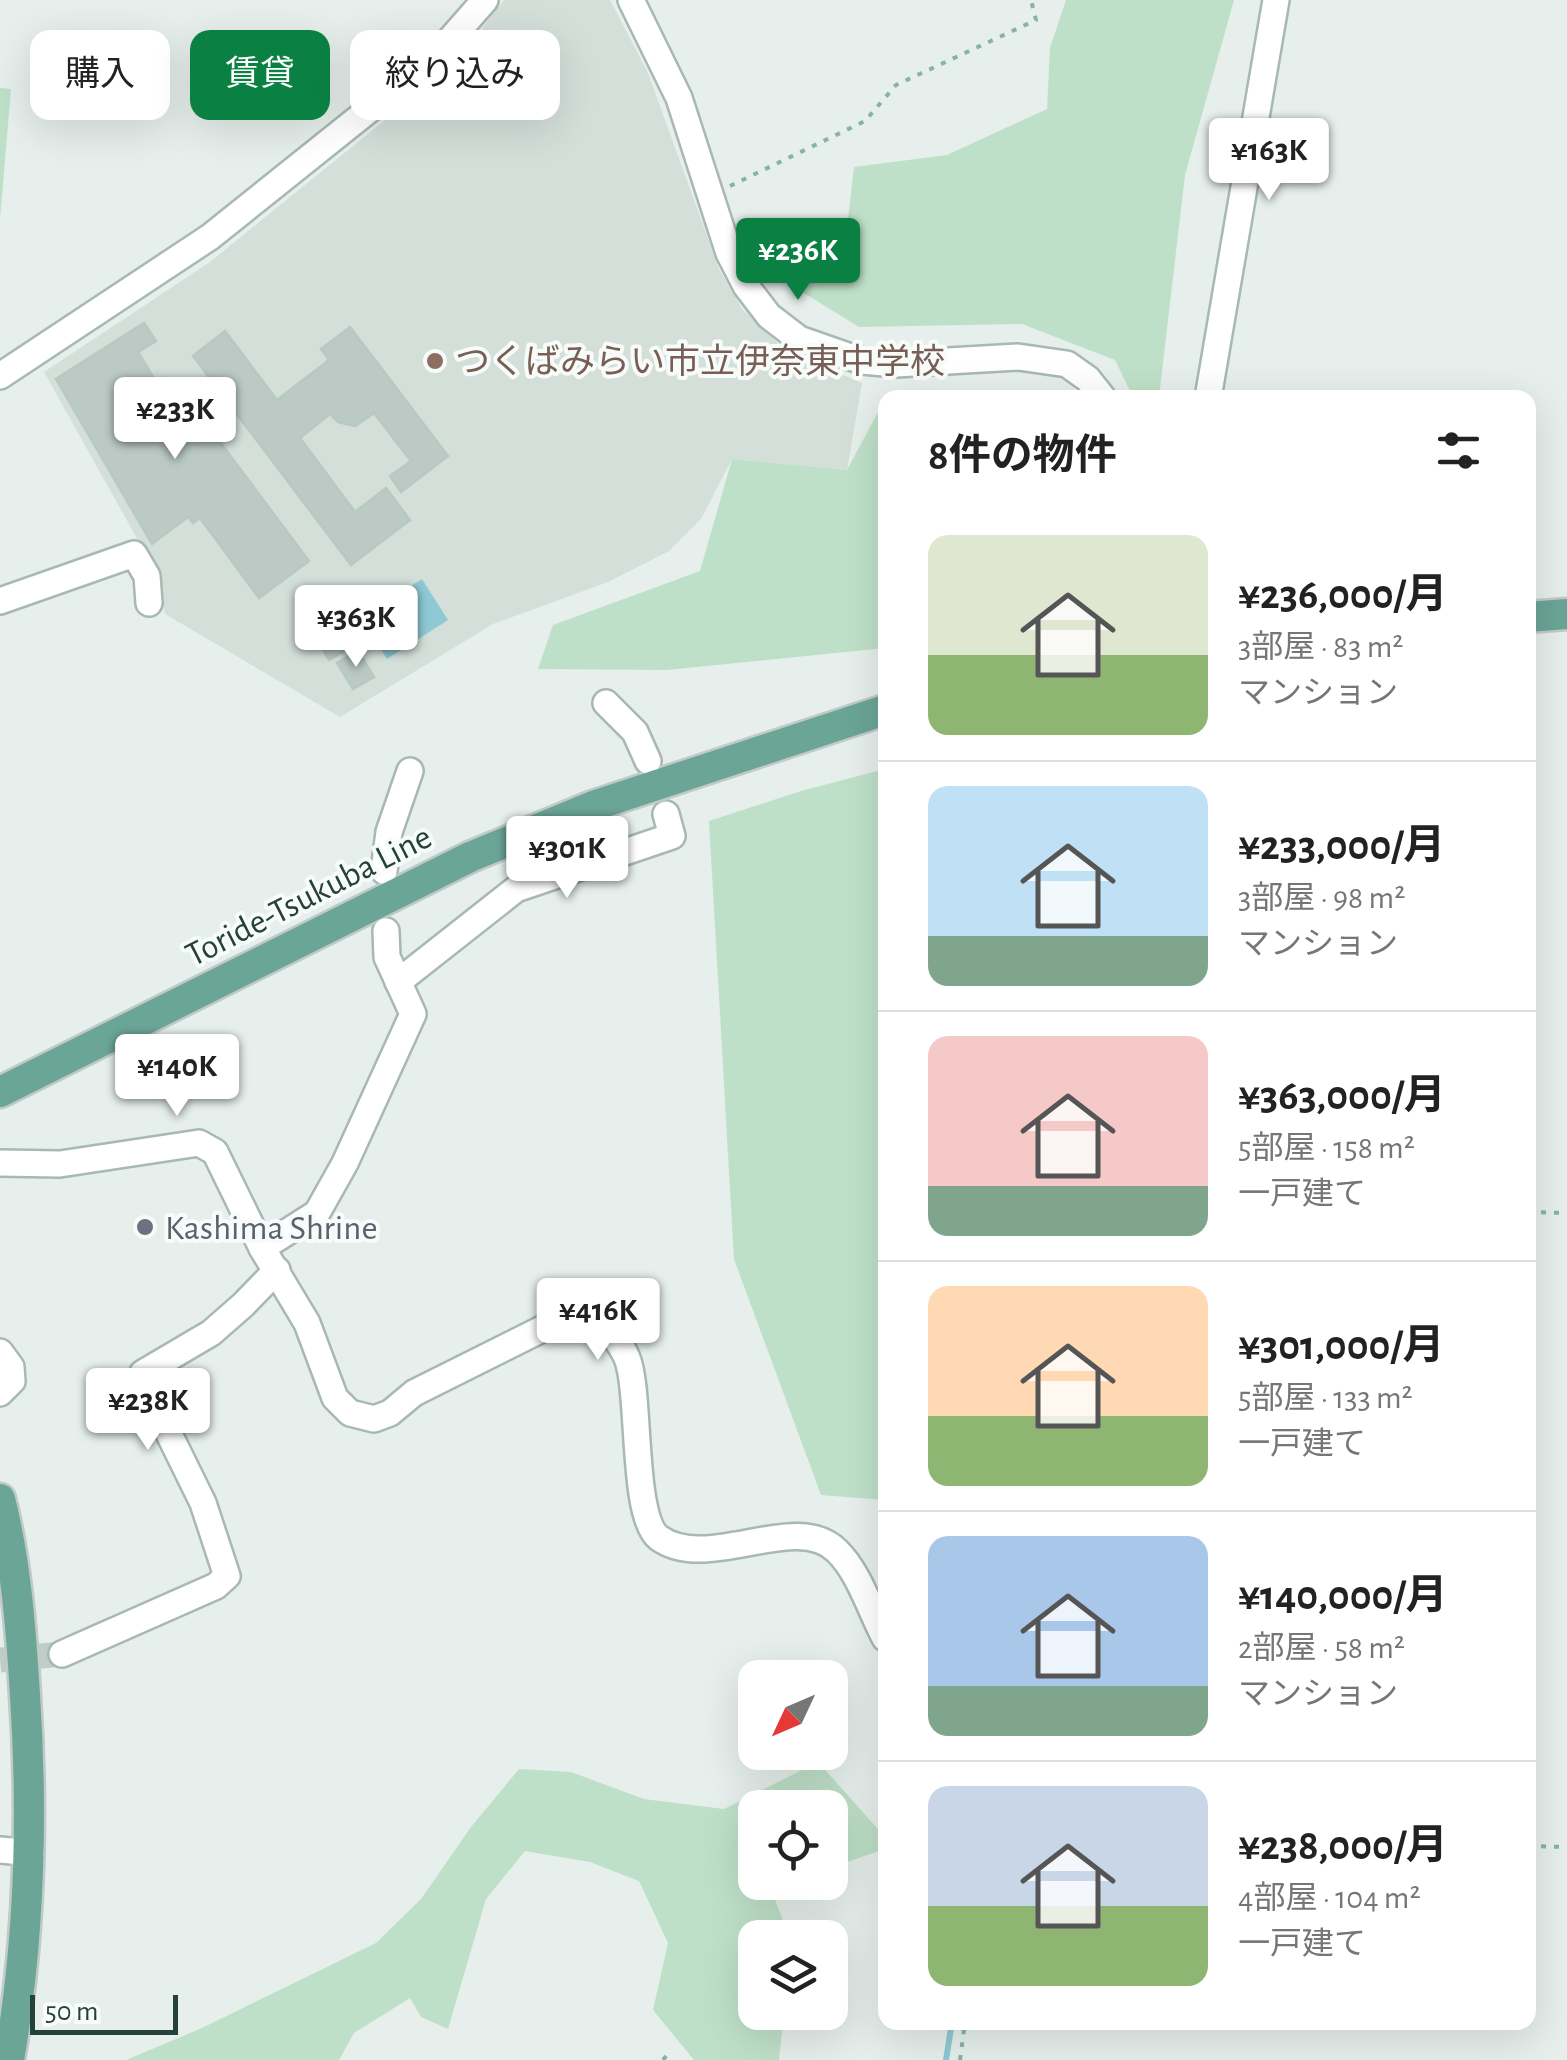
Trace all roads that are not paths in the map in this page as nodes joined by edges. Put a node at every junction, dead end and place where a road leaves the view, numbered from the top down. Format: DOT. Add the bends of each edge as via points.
graph roads {
  1 [pos="485,0"];
  2 [pos="631,0"];
  3 [pos="1276,0"];
  4 [pos="0,376"];
  5 [pos="1097,390"];
  6 [pos="1209,390"];
  7 [pos="0,600"];
  8 [pos="149,603"];
  9 [pos="1567,614"];
  10 [pos="1536,616"];
  11 [pos="606,703"];
  12 [pos="878,712"];
  13 [pos="648,761"];
  14 [pos="410,771"];
  15 [pos="666,814"];
  16 [pos="384,871"];
  17 [pos="386,931"];
  18 [pos="398,982"];
  19 [pos="0,1092"];
  20 [pos="0,1163"];
  21 [pos="262,1248"];
  22 [pos="277,1270"];
  23 [pos="0,1352"];
  24 [pos="0,1393"];
  25 [pos="0,1499"];
  26 [pos="0,1561"];
  27 [pos="878,1625"];
  28 [pos="62,1654"];
  29 [pos="25,1692"];
  30 [pos="0,1850"];
  31 [pos="31,1852"];
  32 [pos="9,2060"];
  1 -- 4 [label="street" via="435,57 210,237"];
  2 -- 5 [label="street" via="679,98 729,253 769,316 799,339 862,361 1042,359 1067,364"];
  3 -- 6 [label="street"];
  7 -- 8 [label="street" via="134,554 147,576"];
  9 -- 10 [label="main road"];
  11 -- 13 [label="street" via="636,732"];
  12 -- 19 [label="main road, Toride-Tsukuba Line" via="593,806 470,856"];
  14 -- 16 [label="street"];
  15 -- 18 [label="street" via="672,836 516,889"];
  17 -- 18 [label="street" via="386,957"];
  18 -- 21 [label="street" via="412,1014 346,1163 317,1213"];
  20 -- 21 [label="street" via="60,1164 199,1143 215,1152"];
  21 -- 22 [label="street"];
  22 -- 27 [label="street" via="307,1323 336,1398 350,1413 374,1419 578,1311 597,1314 628,1360 635,1446 652,1531 680,1545 719,1548 802,1535 822,1540 839,1552"];
  22 -- 28 [label="street" via="212,1332 143,1373 203,1503 226,1576"];
  23 -- 24 [label="street" via="12,1382"];
  25 -- 29 [label="main road"];
  26 -- 29 [label="main road"];
  29 -- 31 [label="main road"];
  30 -- 31 [label="street"];
  31 -- 32 [label="main road"];
}
